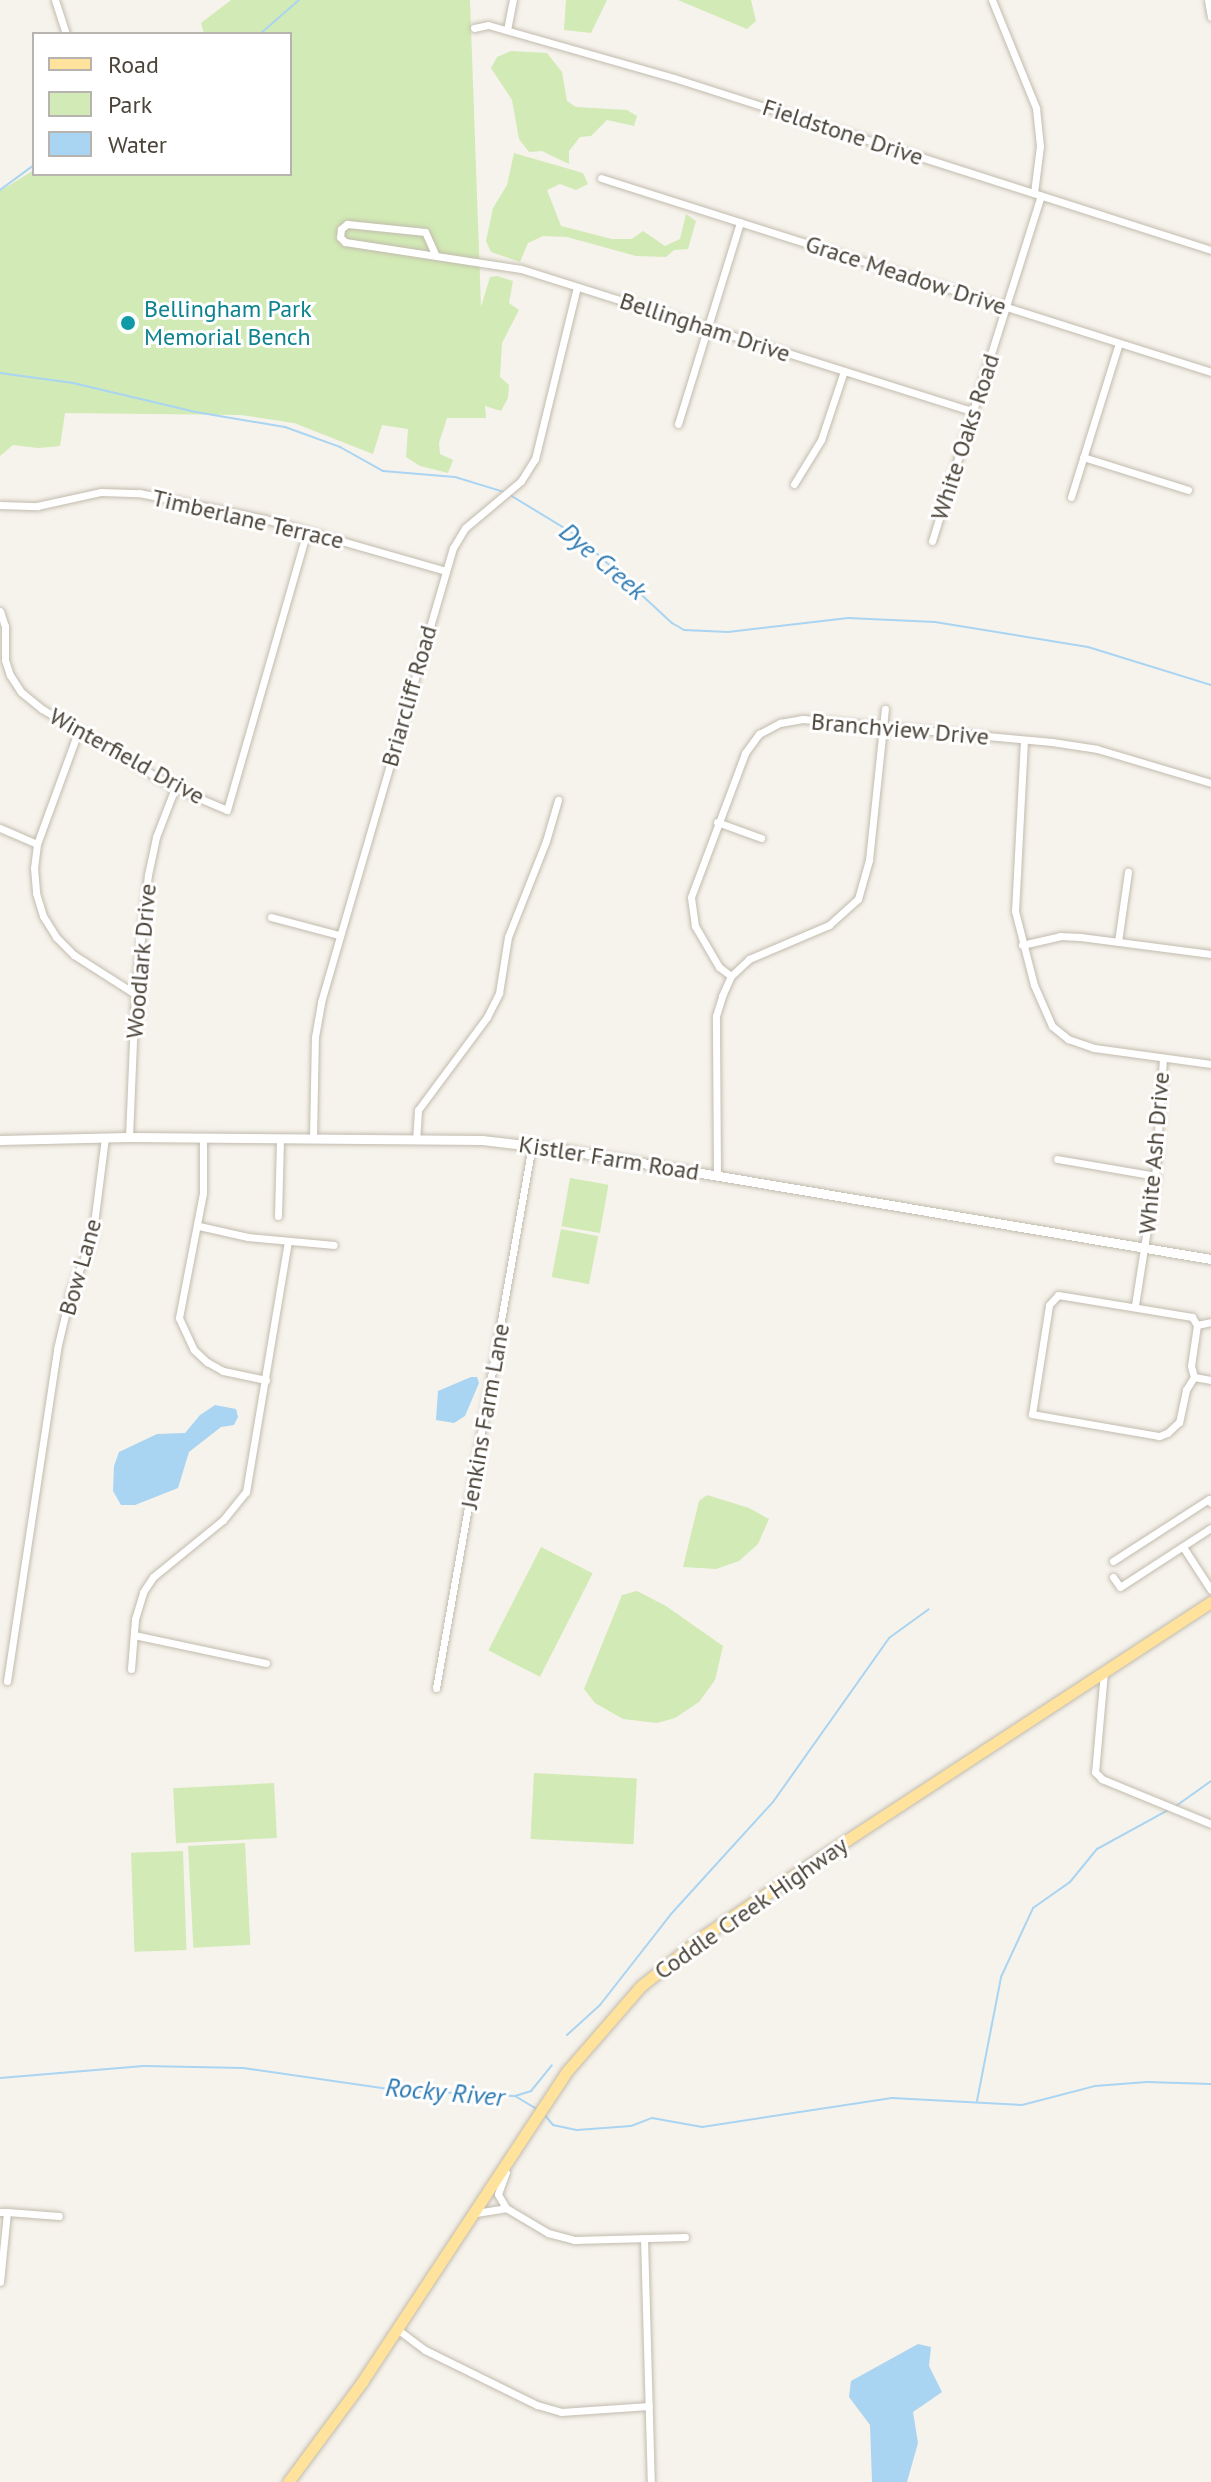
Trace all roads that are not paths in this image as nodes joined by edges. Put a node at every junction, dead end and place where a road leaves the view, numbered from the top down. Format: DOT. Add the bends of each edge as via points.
graph roads {
  1 [pos="55,0"];
  2 [pos="513,0"];
  3 [pos="992,0"];
  4 [pos="1208,0"];
  5 [pos="1211,17"];
  6 [pos="474,28"];
  7 [pos="507,30"];
  8 [pos="65,32"];
  9 [pos="601,178"];
  10 [pos="1037,194"];
  11 [pos="740,222"];
  12 [pos="1211,250"];
  13 [pos="435,254"];
  14 [pos="577,287"];
  15 [pos="1007,307"];
  16 [pos="707,328"];
  17 [pos="1119,343"];
  18 [pos="844,371"];
  19 [pos="1211,372"];
  20 [pos="974,412"];
  21 [pos="678,424"];
  22 [pos="1083,457"];
  23 [pos="794,484"];
  24 [pos="1188,490"];
  25 [pos="1071,497"];
  26 [pos="0,505"];
  27 [pos="307,531"];
  28 [pos="932,541"];
  29 [pos="446,571"];
  30 [pos="0,611"];
  31 [pos="885,709"];
  32 [pos="883,727"];
  33 [pos="78,732"];
  34 [pos="1024,740"];
  35 [pos="1211,783"];
  36 [pos="175,788"];
  37 [pos="558,800"];
  38 [pos="717,822"];
  39 [pos="0,828"];
  40 [pos="761,838"];
  41 [pos="37,844"];
  42 [pos="1128,872"];
  43 [pos="271,917"];
  44 [pos="339,935"];
  45 [pos="1118,942"];
  46 [pos="1022,945"];
  47 [pos="1211,954"];
  48 [pos="731,976"];
  49 [pos="135,994"];
  50 [pos="1163,1058"];
  51 [pos="1211,1064"];
  52 [pos="129,1137"];
  53 [pos="105,1138"];
  54 [pos="203,1138"];
  55 [pos="280,1138"];
  56 [pos="313,1138"];
  57 [pos="0,1140"];
  58 [pos="416,1140"];
  59 [pos="532,1145"];
  60 [pos="1057,1159"];
  61 [pos="717,1175"];
  62 [pos="1156,1176"];
  63 [pos="278,1216"];
  64 [pos="199,1226"];
  65 [pos="288,1241"];
  66 [pos="334,1245"];
  67 [pos="1145,1247"];
  68 [pos="1211,1259"];
  69 [pos="1135,1305"];
  70 [pos="1211,1322"];
  71 [pos="1197,1325"];
  72 [pos="1194,1377"];
  73 [pos="266,1380"];
  74 [pos="1211,1380"];
  75 [pos="1211,1503"];
  76 [pos="1211,1528"];
  77 [pos="1183,1547"];
  78 [pos="1113,1561"];
  79 [pos="1113,1577"];
  80 [pos="1211,1590"];
  81 [pos="1211,1602"];
  82 [pos="134,1635"];
  83 [pos="266,1663"];
  84 [pos="131,1669"];
  85 [pos="1104,1672"];
  86 [pos="7,1681"];
  87 [pos="436,1688"];
  88 [pos="1211,1824"];
  89 [pos="507,2162"];
  90 [pos="506,2208"];
  91 [pos="3,2212"];
  92 [pos="470,2215"];
  93 [pos="59,2216"];
  94 [pos="685,2237"];
  95 [pos="644,2238"];
  96 [pos="0,2282"];
  97 [pos="397,2329"];
  98 [pos="649,2406"];
  99 [pos="292,2481"];
  100 [pos="651,2482"];
  1 -- 8 [label="street"];
  2 -- 7 [label="street"];
  3 -- 10 [label="street, White Oaks Road" via="1036,108"];
  4 -- 5 [label="street"];
  6 -- 7 [label="street, Fieldstone Drive"];
  7 -- 10 [label="street, Fieldstone Drive"];
  9 -- 11 [label="street, Grace Meadow Drive"];
  10 -- 12 [label="street, Fieldstone Drive"];
  10 -- 15 [label="street, White Oaks Road"];
  11 -- 15 [label="street, Grace Meadow Drive"];
  11 -- 16 [label="street"];
  13 -- 13 [label="street, Bellingham Drive" via="425,232 347,224 341,229 345,242"];
  13 -- 14 [label="street, Bellingham Drive" via="503,264"];
  14 -- 16 [label="street, Bellingham Drive"];
  14 -- 29 [label="street, Briarcliff Road" via="535,459 521,481 465,528"];
  15 -- 17 [label="street, Grace Meadow Drive"];
  15 -- 20 [label="street, White Oaks Road"];
  16 -- 18 [label="street, Bellingham Drive"];
  16 -- 21 [label="street"];
  17 -- 19 [label="street, Grace Meadow Drive"];
  17 -- 22 [label="street"];
  18 -- 20 [label="street, Bellingham Drive"];
  18 -- 23 [label="street" via="821,440"];
  20 -- 28 [label="street, White Oaks Road"];
  22 -- 24 [label="street"];
  22 -- 25 [label="street"];
  26 -- 27 [label="street, Timberlane Terrace" via="37,506 101,492 139,493"];
  27 -- 29 [label="street, Timberlane Terrace"];
  27 -- 36 [label="street, Winterfield Drive" via="227,810"];
  29 -- 44 [label="street, Briarcliff Road"];
  30 -- 33 [label="street, Winterfield Drive" via="10,675 21,692"];
  31 -- 32 [label="street"];
  32 -- 34 [label="street, Branchview Drive"];
  32 -- 38 [label="street, Branchview Drive" via="803,719 770,727 751,742"];
  32 -- 48 [label="street" via="869,860 858,899 829,925 749,959"];
  33 -- 36 [label="street, Winterfield Drive"];
  33 -- 41 [label="street"];
  34 -- 35 [label="street, Branchview Drive" via="1097,749"];
  34 -- 46 [label="street" via="1013,891"];
  36 -- 49 [label="street, Woodlark Drive" via="148,875"];
  37 -- 58 [label="street" via="508,937 499,993 418,1110"];
  38 -- 40 [label="street"];
  38 -- 48 [label="street, Branchview Drive" via="697,873 691,913 706,947"];
  39 -- 41 [label="street"];
  41 -- 49 [label="street" via="36,893 56,937 74,955"];
  42 -- 45 [label="street"];
  43 -- 44 [label="street"];
  44 -- 56 [label="street, Briarcliff Road" via="315,1037"];
  45 -- 46 [label="street" via="1060,936"];
  45 -- 47 [label="street"];
  46 -- 50 [label="street" via="1052,1026 1068,1039"];
  48 -- 61 [label="street" via="716,1016"];
  49 -- 52 [label="street, Woodlark Drive"];
  50 -- 51 [label="street"];
  50 -- 62 [label="street, White Ash Drive"];
  52 -- 53 [label="street, Kistler Farm Road"];
  52 -- 54 [label="street, Kistler Farm Road"];
  53 -- 57 [label="street, Kistler Farm Road"];
  53 -- 86 [label="street, Bow Lane" via="92,1239 71,1290 57,1349"];
  54 -- 55 [label="street, Kistler Farm Road"];
  54 -- 64 [label="street"];
  55 -- 56 [label="street, Kistler Farm Road"];
  55 -- 63 [label="street"];
  56 -- 58 [label="street, Kistler Farm Road"];
  58 -- 59 [label="street, Kistler Farm Road"];
  59 -- 61 [label="street, Kistler Farm Road"];
  59 -- 87 [label="street, Jenkins Farm Lane"];
  60 -- 62 [label="street"];
  61 -- 67 [label="street, Kistler Farm Road"];
  62 -- 67 [label="street, White Ash Drive"];
  64 -- 65 [label="street"];
  64 -- 73 [label="street" via="179,1306 185,1335 194,1350 223,1371"];
  65 -- 66 [label="street"];
  65 -- 73 [label="street"];
  67 -- 68 [label="street, Kistler Farm Road"];
  67 -- 69 [label="street, White Ash Drive"];
  69 -- 71 [label="street" via="1186,1314"];
  69 -- 72 [label="street" via="1065,1294 1052,1299 1032,1414 1159,1436 1179,1422"];
  70 -- 71 [label="street"];
  71 -- 72 [label="street"];
  72 -- 74 [label="street"];
  73 -- 82 [label="street" via="246,1492 223,1520 153,1577 138,1604"];
  75 -- 78 [label="street" via="1209,1499"];
  76 -- 77 [label="street"];
  77 -- 79 [label="street" via="1120,1587"];
  77 -- 80 [label="street"];
  81 -- 85 [label="main road, Coddle Creek Highway"];
  82 -- 83 [label="street"];
  82 -- 84 [label="street"];
  85 -- 88 [label="street" via="1095,1772"];
  85 -- 89 [label="main road, Coddle Creek Highway" via="705,1935 641,1986 568,2070"];
  89 -- 90 [label="street" via="498,2194"];
  89 -- 92 [label="main road, Coddle Creek Highway"];
  90 -- 92 [label="street"];
  90 -- 95 [label="street" via="562,2238"];
  91 -- 93 [label="street"];
  91 -- 96 [label="street"];
  92 -- 97 [label="main road, Coddle Creek Highway"];
  94 -- 95 [label="street"];
  95 -- 98 [label="street"];
  97 -- 98 [label="street" via="425,2350 537,2405 561,2412"];
  97 -- 99 [label="main road, Coddle Creek Highway"];
  98 -- 100 [label="street"];
}
